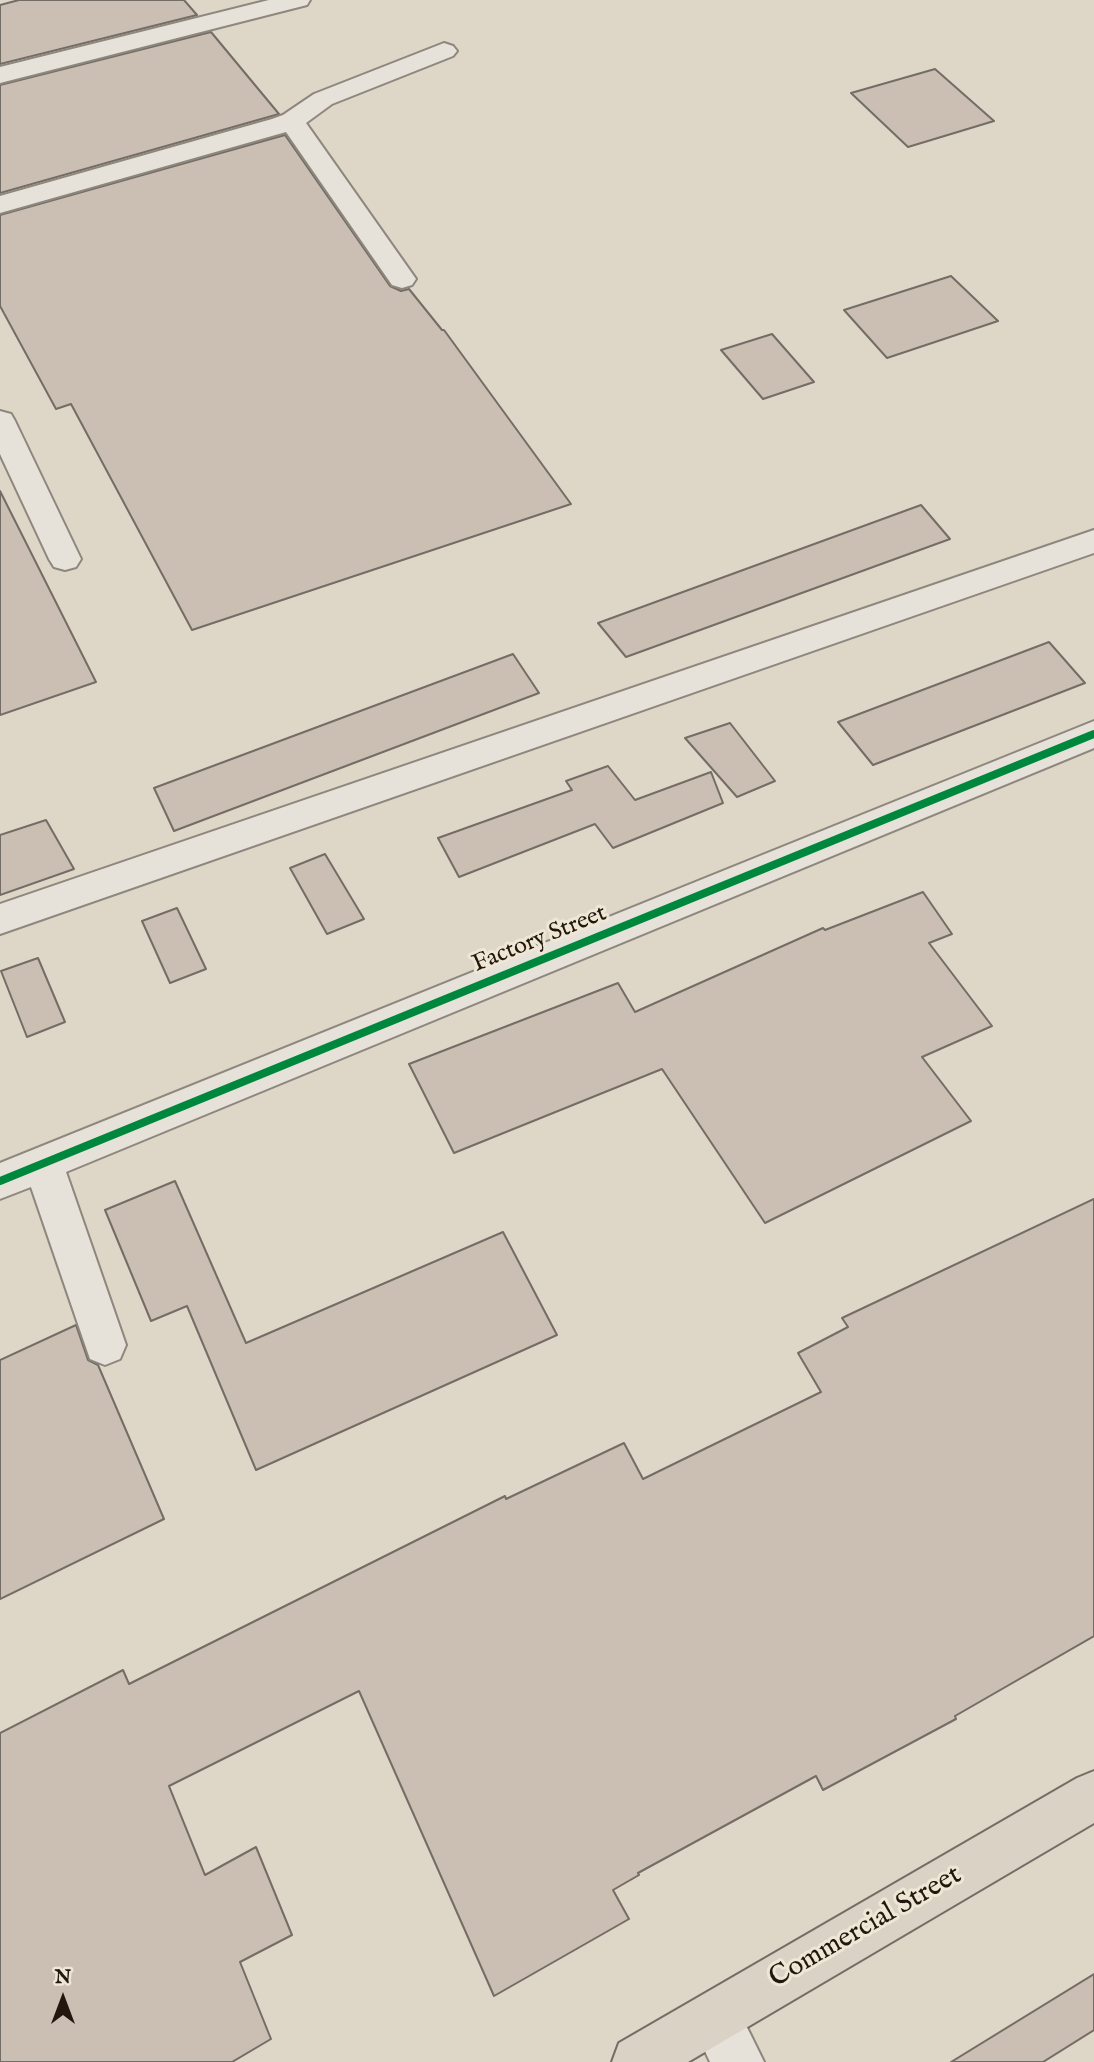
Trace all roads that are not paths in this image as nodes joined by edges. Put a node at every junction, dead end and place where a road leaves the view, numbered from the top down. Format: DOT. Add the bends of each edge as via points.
graph roads {
  1 [pos="298,0"];
  2 [pos="444,51"];
  3 [pos="0,75"];
  4 [pos="292,121"];
  5 [pos="0,205"];
  6 [pos="402,279"];
  7 [pos="0,422"];
  8 [pos="1094,541"];
  9 [pos="65,559"];
  10 [pos="1094,734"];
  11 [pos="0,919"];
  12 [pos="43,1163"];
  13 [pos="0,1181"];
  14 [pos="105,1345"];
  15 [pos="1094,1795"];
  16 [pos="715,2017"];
  17 [pos="638,2062"];
  18 [pos="738,2062"];
  1 -- 3 [label="street"];
  2 -- 4 [label="street" via="323,99"];
  4 -- 5 [label="street"];
  4 -- 6 [label="street"];
  7 -- 9 [label="street"];
  8 -- 11 [label="street"];
  10 -- 12 [label="street, Factory Street"];
  12 -- 13 [label="street, Factory Street"];
  12 -- 14 [label="street"];
  15 -- 16 [label="main road, Commercial Street"];
  16 -- 17 [label="main road, Commercial Street"];
  16 -- 18 [label="street"];
}
